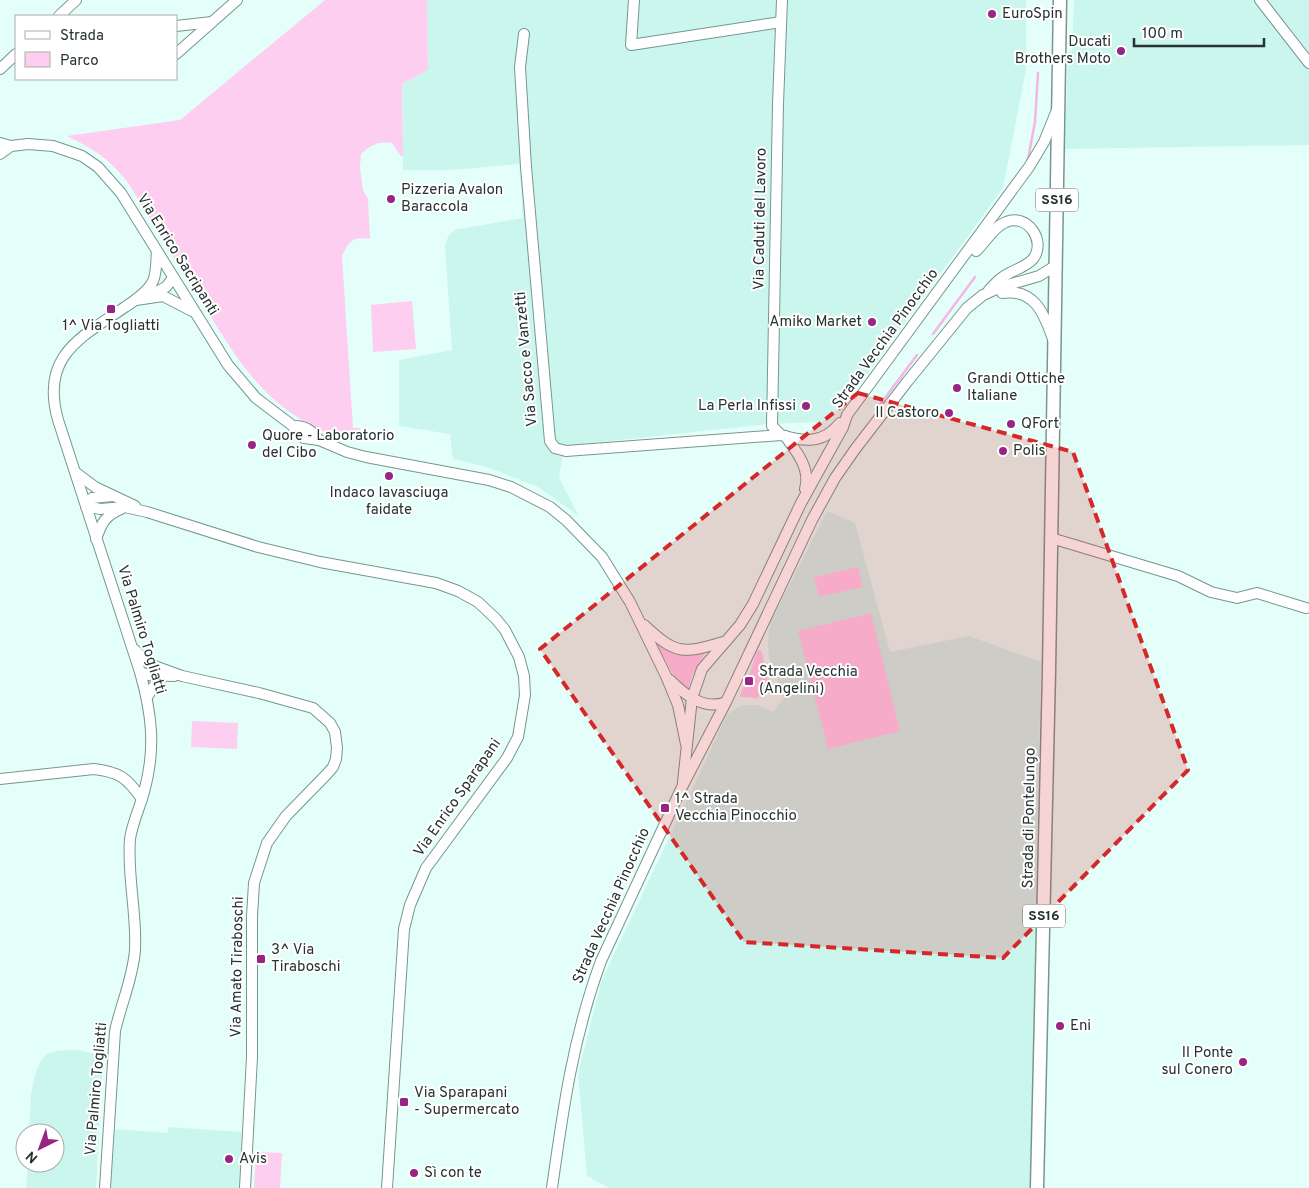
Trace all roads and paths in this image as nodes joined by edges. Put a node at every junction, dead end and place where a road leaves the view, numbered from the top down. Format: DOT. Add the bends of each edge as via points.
graph roads {
  1 [pos="76,0"];
  2 [pos="237,0"];
  3 [pos="634,0"];
  4 [pos="782,0"];
  5 [pos="1060,0"];
  6 [pos="1260,0"];
  7 [pos="60,15"];
  8 [pos="212,22"];
  9 [pos="781,22"];
  10 [pos="178,26"];
  11 [pos="524,34"];
  12 [pos="178,52"];
  13 [pos="15,55"];
  14 [pos="1309,63"];
  15 [pos="0,69"];
  16 [pos="1058,107"];
  17 [pos="0,143"];
  18 [pos="11,146"];
  19 [pos="0,154"];
  20 [pos="157,251"];
  21 [pos="962,259"];
  22 [pos="1055,266"];
  23 [pos="173,278"];
  24 [pos="147,294"];
  25 [pos="983,295"];
  26 [pos="194,311"];
  27 [pos="1054,340"];
  28 [pos="847,415"];
  29 [pos="783,436"];
  30 [pos="75,472"];
  31 [pos="116,496"];
  32 [pos="801,503"];
  33 [pos="86,506"];
  34 [pos="125,507"];
  35 [pos="147,512"];
  36 [pos="1051,538"];
  37 [pos="96,539"];
  38 [pos="1306,608"];
  39 [pos="638,620"];
  40 [pos="723,642"];
  41 [pos="133,649"];
  42 [pos="157,667"];
  43 [pos="140,672"];
  44 [pos="164,676"];
  45 [pos="182,676"];
  46 [pos="666,676"];
  47 [pos="147,697"];
  48 [pos="692,698"];
  49 [pos="726,702"];
  50 [pos="686,744"];
  51 [pos="0,779"];
  52 [pos="682,788"];
  53 [pos="142,799"];
  54 [pos="105,1188"];
  55 [pos="245,1188"];
  56 [pos="387,1188"];
  57 [pos="552,1188"];
  58 [pos="1037,1188"];
  1 -- 7 [label="street"];
  2 -- 8 [label="street"];
  3 -- 9 [label="street" via="631,45"];
  4 -- 9 [label="street, Via Caduti del Lavoro"];
  5 -- 16 [label="main road, SS16"];
  6 -- 14 [label="street"];
  8 -- 10 [label="street"];
  8 -- 12 [label="street"];
  9 -- 29 [label="street, Via Caduti del Lavoro" via="772,426"];
  11 -- 29 [label="street, Via Sacco e Vanzetti" via="520,67 526,167 550,440 555,448 566,451"];
  13 -- 15 [label="street"];
  16 -- 21 [label="street, Strada Vecchia Pinocchio" via="1030,167"];
  16 -- 22 [label="main road, Strada di Pontelungo / SS16"];
  17 -- 18 [label="street, Via Enrico Sacripanti"];
  18 -- 19 [label="street"];
  18 -- 20 [label="street, Via Enrico Sacripanti" via="53,146 82,156 98,166 121,193"];
  20 -- 23 [label="street, Via Enrico Sacripanti"];
  20 -- 24 [label="street, Via Palmiro Togliatti" via="153,282"];
  21 -- 25 [label="street" via="978,250 1005,222 1023,221 1032,228 1038,242 1034,258 1004,276"];
  21 -- 28 [label="street, Strada Vecchia Pinocchio"];
  22 -- 25 [label="street, Strada Vecchia Pinocchio" via="1039,276"];
  22 -- 27 [label="main road, Strada di Pontelungo / SS16"];
  23 -- 24 [label="street, Via Palmiro Togliatti"];
  23 -- 26 [label="street, Via Enrico Sacripanti"];
  24 -- 26 [label="street" via="163,296"];
  24 -- 30 [label="street, Via Palmiro Togliatti" via="86,333 57,368 53,403"];
  25 -- 27 [label="street" via="1013,291 1027,297 1045,316"];
  25 -- 49 [label="street, Strada Vecchia Pinocchio" via="967,308 937,345 835,478"];
  26 -- 39 [label="street, Via Enrico Sacripanti" via="242,383 293,426 309,429 319,440 347,452 489,480 544,503 566,520 602,557"];
  27 -- 36 [label="main road, Strada di Pontelungo / SS16"];
  28 -- 29 [label="street, Via Sacco e Vanzetti" via="821,439"];
  28 -- 32 [label="street, Strada Vecchia Pinocchio"];
  29 -- 32 [label="street" via="797,452 806,470 807,482"];
  30 -- 31 [label="street, Via Enrico Sparapani" via="95,487"];
  30 -- 33 [label="street, Via Palmiro Togliatti"];
  31 -- 33 [label="street" via="92,498"];
  31 -- 35 [label="street, Via Enrico Sparapani"];
  32 -- 40 [label="street, Strada Vecchia Pinocchio" via="753,604"];
  33 -- 34 [label="street, Via Enrico Sparapani" via="100,509"];
  33 -- 37 [label="street, Via Palmiro Togliatti"];
  34 -- 35 [label="street, Via Enrico Sparapani"];
  34 -- 37 [label="street" via="110,514 102,523"];
  35 -- 56 [label="street, Via Enrico Sparapani" via="258,547 436,583 458,591 478,602 496,619 513,642 519,657 525,694 518,737 507,758 426,868 410,904 404,929"];
  36 -- 38 [label="street" via="1178,576 1211,592 1237,598 1257,592"];
  36 -- 58 [label="main road, Strada di Pontelungo / SS16"];
  37 -- 41 [label="street, Via Palmiro Togliatti"];
  39 -- 40 [label="street, Via Enrico Sacripanti" via="660,640 686,652"];
  39 -- 46 [label="street, Via Enrico Sacripanti"];
  40 -- 48 [label="street, Strada Vecchia Pinocchio" via="702,669"];
  41 -- 42 [label="street, Via Amato Tiraboschi"];
  41 -- 43 [label="street, Via Palmiro Togliatti"];
  42 -- 43 [label="street"];
  42 -- 45 [label="street, Via Amato Tiraboschi"];
  43 -- 44 [label="street, Via Amato Tiraboschi" via="148,676"];
  43 -- 47 [label="street, Via Palmiro Togliatti"];
  44 -- 45 [label="street, Via Amato Tiraboschi"];
  44 -- 47 [label="street"];
  45 -- 55 [label="street, Via Amato Tiraboschi" via="313,708 330,723 337,748 330,771 286,816 267,843 254,883 252,1057"];
  46 -- 48 [label="street, Via Enrico Sacripanti"];
  46 -- 50 [label="street, Via Enrico Sacripanti" via="678,705"];
  47 -- 53 [label="street, Via Palmiro Togliatti" via="152,750"];
  48 -- 49 [label="street" via="712,706"];
  48 -- 50 [label="street, Strada Vecchia Pinocchio"];
  49 -- 52 [label="street, Strada Vecchia Pinocchio"];
  50 -- 52 [label="street, Strada Vecchia Pinocchio"];
  51 -- 53 [label="street" via="94,769 122,776"];
  52 -- 57 [label="street, Strada Vecchia Pinocchio" via="590,990 573,1052"];
  53 -- 54 [label="street, Via Palmiro Togliatti" via="130,838 135,949 132,974 115,1031"];
}
